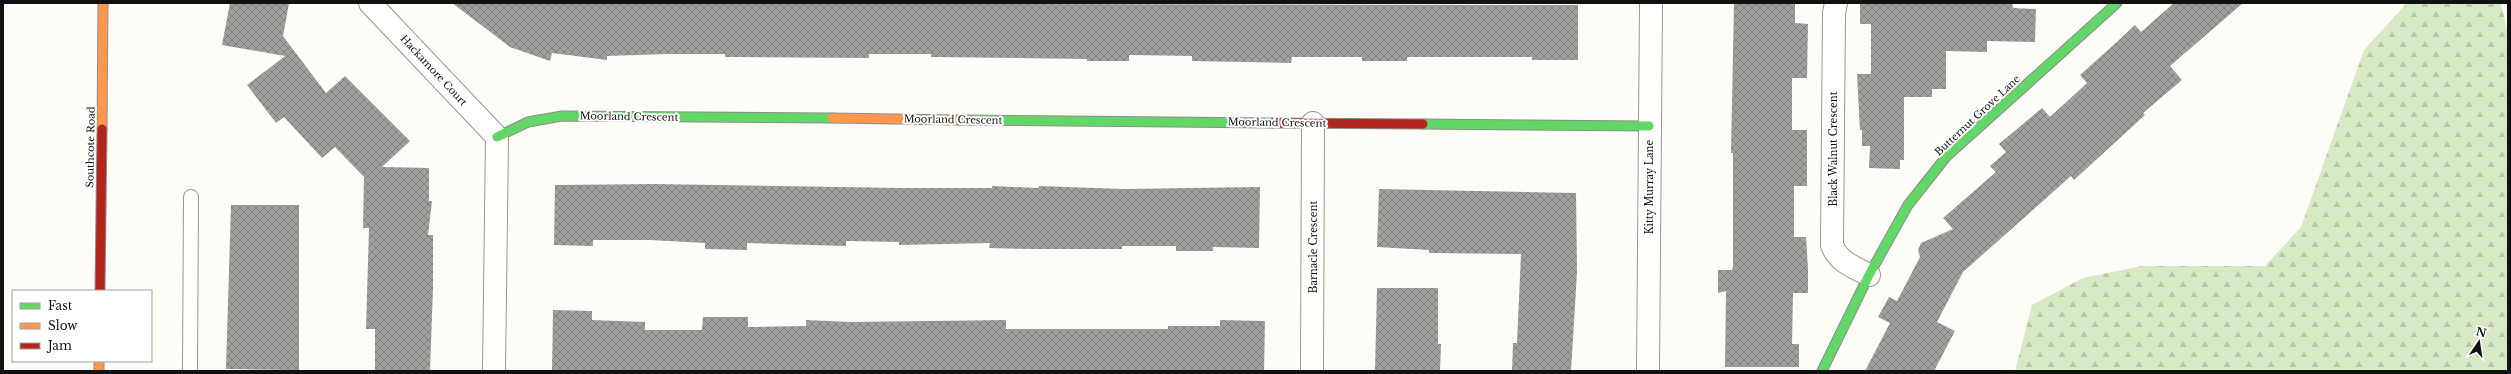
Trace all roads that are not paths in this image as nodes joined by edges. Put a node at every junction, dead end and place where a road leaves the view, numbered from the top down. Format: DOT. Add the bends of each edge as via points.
graph roads {
  1 [pos="103,3"];
  2 [pos="370,3"];
  3 [pos="1651,3"];
  4 [pos="1836,3"];
  5 [pos="2117,3"];
  6 [pos="1313,123"];
  7 [pos="1649,126"];
  8 [pos="496,137"];
  9 [pos="191,196"];
  10 [pos="1869,275"];
  11 [pos="100,290"];
  12 [pos="190,371"];
  13 [pos="494,371"];
  14 [pos="1312,371"];
  15 [pos="1648,371"];
  16 [pos="1822,371"];
  1 -- 11 [label="street, Southcote Road"];
  2 -- 8 [label="street, Hackamore Court"];
  3 -- 7 [label="street, Kitty Murray Lane"];
  4 -- 10 [label="street, Black Walnut Crescent" via="1832,244 1835,254 1843,262"];
  5 -- 10 [label="street, Butternut Grove Lane" via="1946,157 1908,205"];
  6 -- 7 [label="street, Moorland Crescent"];
  6 -- 8 [label="street, Moorland Crescent" via="562,116 520,122"];
  6 -- 14 [label="street, Barnacle Crescent"];
  7 -- 15 [label="street, Kitty Murray Lane"];
  8 -- 13 [label="street"];
  9 -- 12 [label="lane"];
  10 -- 16 [label="street, Butternut Grove Lane"];
}
